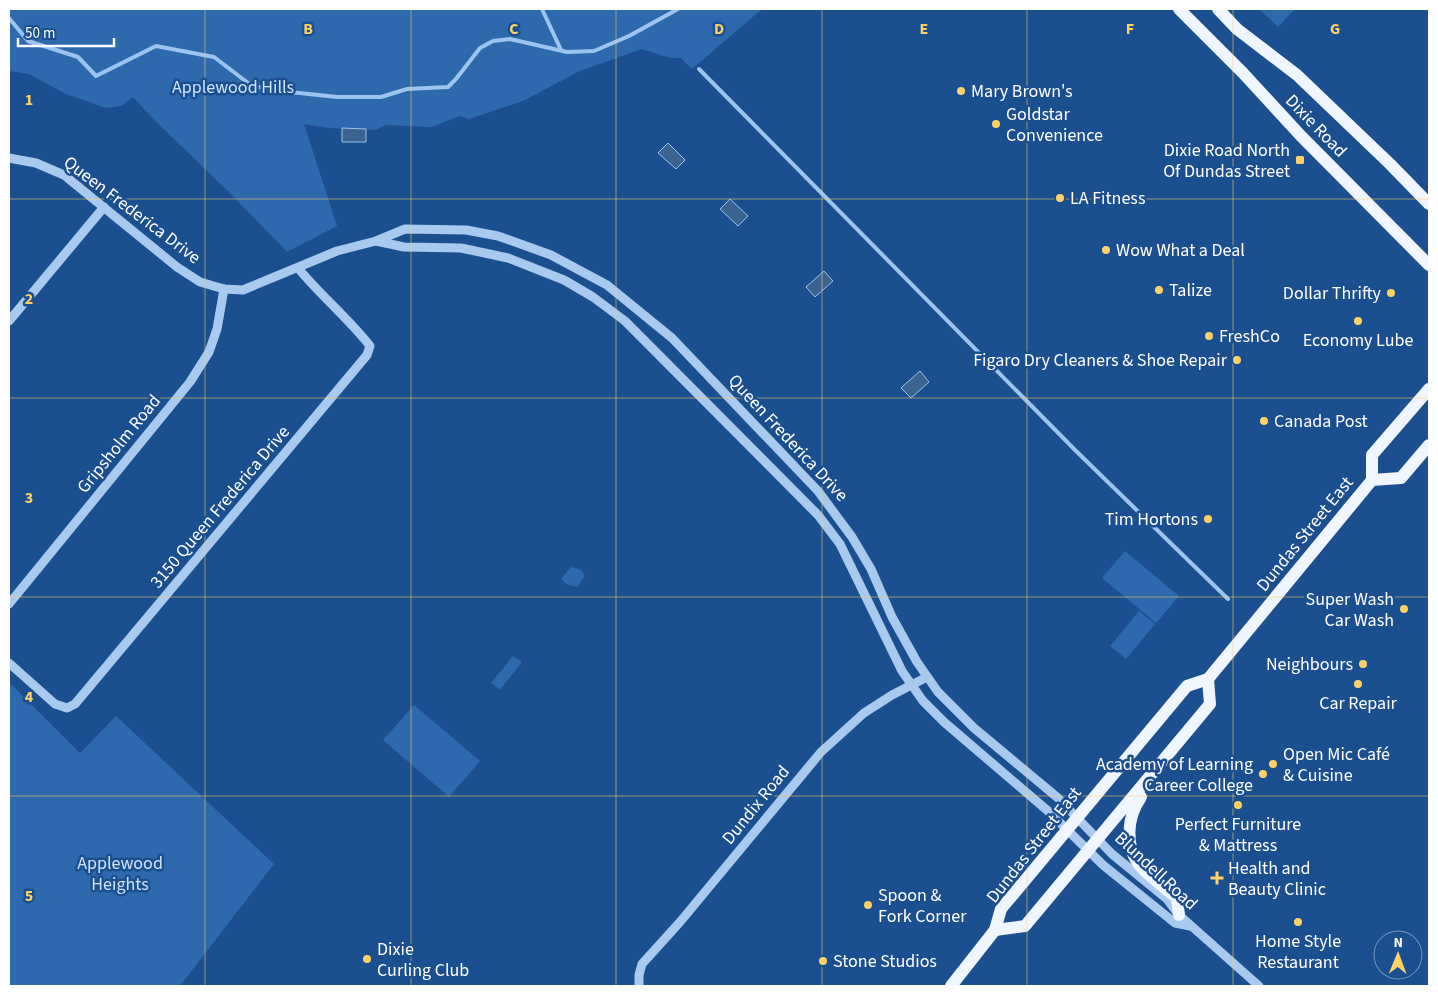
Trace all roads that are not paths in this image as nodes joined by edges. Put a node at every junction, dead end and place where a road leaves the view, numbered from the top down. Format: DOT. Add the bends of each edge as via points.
graph roads {
  1 [pos="1180,9"];
  2 [pos="1218,9"];
  3 [pos="9,158"];
  4 [pos="1429,204"];
  5 [pos="104,207"];
  6 [pos="376,241"];
  7 [pos="1429,265"];
  8 [pos="298,268"];
  9 [pos="224,289"];
  10 [pos="9,321"];
  11 [pos="1429,389"];
  12 [pos="1429,445"];
  13 [pos="1372,480"];
  14 [pos="9,604"];
  15 [pos="9,663"];
  16 [pos="927,677"];
  17 [pos="1208,679"];
  18 [pos="911,686"];
  19 [pos="1155,771"];
  20 [pos="1077,818"];
  21 [pos="1067,830"];
  22 [pos="1098,839"];
  23 [pos="1088,850"];
  24 [pos="1179,915"];
  25 [pos="1192,926"];
  26 [pos="995,930"];
  27 [pos="639,984"];
  28 [pos="951,986"];
  29 [pos="1259,986"];
  1 -- 7 [label="main road, Dixie Road"];
  2 -- 4 [label="main road, Dixie Road" via="1237,29 1298,75"];
  3 -- 5 [label="street, Queen Frederica Drive" via="52,168"];
  5 -- 9 [label="street, Queen Frederica Drive" via="177,267 200,282"];
  5 -- 10 [label="street"];
  6 -- 8 [label="street, Queen Frederica Drive" via="337,251"];
  6 -- 16 [label="street, Queen Frederica Drive" via="405,229 466,230 498,236 571,265 631,303 672,338 818,491 871,569 892,616"];
  6 -- 18 [label="street, Queen Frederica Drive" via="404,247 461,248 508,258 564,280 625,321 818,515 840,544"];
  8 -- 9 [label="street, Queen Frederica Drive" via="243,290"];
  8 -- 15 [label="street, 3150 Queen Frederica Drive" via="358,330 370,346 367,355 75,704 67,708 55,704"];
  9 -- 14 [label="street, Gripsholm Road" via="209,352 190,382"];
  11 -- 13 [label="main road, Dundas Street East" via="1372,455"];
  12 -- 13 [label="main road, Dundas Street East" via="1401,478"];
  13 -- 17 [label="main road, Dundas Street East"];
  16 -- 18 [label="street, Dundix Road"];
  16 -- 20 [label="street, Queen Frederica Drive" via="955,709"];
  17 -- 19 [label="main road, Dundas Street East" via="1210,704"];
  17 -- 20 [label="main road, Dundas Street East" via="1186,686"];
  18 -- 21 [label="street, Queen Frederica Drive" via="944,722"];
  18 -- 27 [label="street, Dundix Road" via="864,713 821,752 642,964"];
  19 -- 22 [label="main road, Dundas Street East"];
  19 -- 24 [label="main road" via="1132,812 1129,822 1131,843 1141,866 1177,898"];
  20 -- 21 [label="main road, Dundas Street East"];
  20 -- 22 [label="street, Queen Frederica Drive"];
  21 -- 23 [label="street, Queen Frederica Drive"];
  21 -- 26 [label="main road, Dundas Street East" via="1001,909"];
  22 -- 23 [label="main road, Dundas Street East"];
  22 -- 24 [label="street, Blundell Road" via="1166,899"];
  23 -- 25 [label="street, Blundell Road" via="1175,923"];
  23 -- 26 [label="main road, Dundas Street East" via="1025,926"];
  24 -- 25 [label="street, Blundell Road"];
  25 -- 29 [label="street, Blundell Road"];
  26 -- 28 [label="main road, Dundas Street East"];
}
